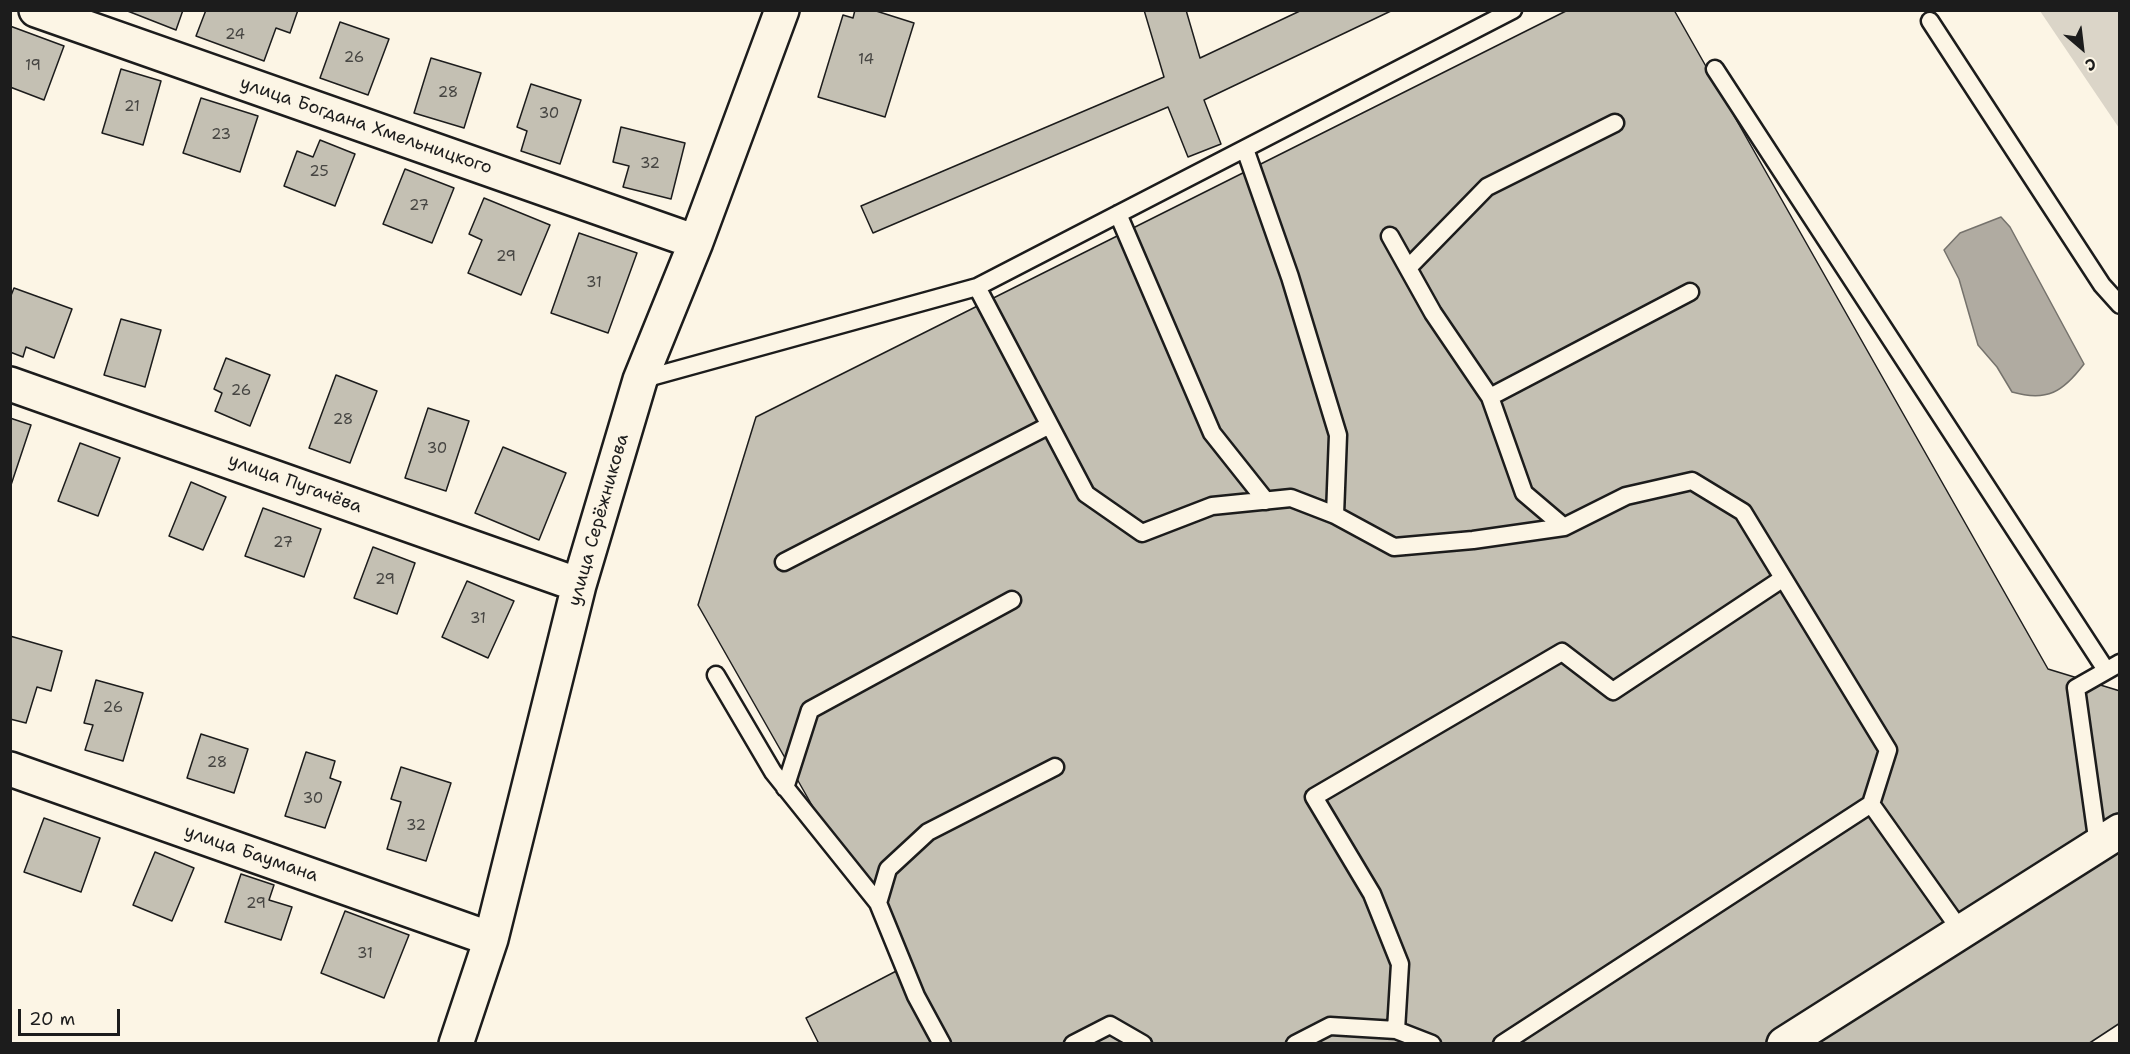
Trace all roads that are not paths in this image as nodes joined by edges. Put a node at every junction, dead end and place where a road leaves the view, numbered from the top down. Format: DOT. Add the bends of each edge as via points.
graph roads {
  1 [pos="36,10"];
  2 [pos="782,10"];
  3 [pos="1513,10"];
  4 [pos="1930,21"];
  5 [pos="1715,69"];
  6 [pos="1615,123"];
  7 [pos="1245,149"];
  8 [pos="1118,214"];
  9 [pos="1390,236"];
  10 [pos="696,242"];
  11 [pos="1408,268"];
  12 [pos="977,286"];
  13 [pos="1690,292"];
  14 [pos="2120,305"];
  15 [pos="640,380"];
  16 [pos="10,384"];
  17 [pos="1490,397"];
  18 [pos="1048,426"];
  19 [pos="1266,501"];
  20 [pos="1335,515"];
  21 [pos="1564,527"];
  22 [pos="784,562"];
  23 [pos="1782,579"];
  24 [pos="579,585"];
  25 [pos="1012,600"];
  26 [pos="2113,667"];
  27 [pos="716,675"];
  28 [pos="1055,767"];
  29 [pos="10,769"];
  30 [pos="785,788"];
  31 [pos="1872,804"];
  32 [pos="2109,838"];
  33 [pos="878,903"];
  34 [pos="1961,931"];
  35 [pos="491,939"];
  36 [pos="1396,1030"];
  37 [pos="456,1044"];
  38 [pos="942,1044"];
  39 [pos="1073,1044"];
  40 [pos="1143,1044"];
  41 [pos="1295,1044"];
  42 [pos="1432,1044"];
  43 [pos="1502,1044"];
  44 [pos="1784,1044"];
  1 -- 10 [label="street, улица Богдана Хмельницкого"];
  2 -- 10 [label="street, улица Серёжникова"];
  3 -- 7 [label="lane"];
  4 -- 14 [label="lane" via="2102,285"];
  5 -- 26 [label="lane"];
  6 -- 11 [label="lane" via="1487,187"];
  7 -- 8 [label="lane"];
  7 -- 20 [label="lane" via="1290,277 1338,435"];
  8 -- 12 [label="lane"];
  8 -- 19 [label="lane" via="1212,433"];
  9 -- 11 [label="lane"];
  10 -- 15 [label="street, улица Серёжникова"];
  11 -- 17 [label="lane" via="1432,312"];
  12 -- 15 [label="lane"];
  12 -- 18 [label="lane"];
  13 -- 17 [label="lane"];
  15 -- 24 [label="street, улица Серёжникова"];
  16 -- 24 [label="street, улица Пугачёва"];
  17 -- 21 [label="lane" via="1524,493"];
  18 -- 19 [label="lane" via="1086,494 1142,533 1212,506"];
  18 -- 22 [label="lane"];
  19 -- 20 [label="lane" via="1291,498"];
  20 -- 21 [label="lane" via="1394,547"];
  21 -- 23 [label="lane" via="1626,496 1692,481 1743,512"];
  23 -- 31 [label="lane" via="1888,750"];
  23 -- 36 [label="lane" via="1613,691 1562,652 1314,797 1372,894 1400,964"];
  24 -- 35 [label="street, улица Серёжникова"];
  25 -- 30 [label="lane" via="810,710"];
  26 -- 32 [label="lane" via="2076,688"];
  27 -- 30 [label="lane"];
  28 -- 33 [label="lane" via="928,832 888,869"];
  29 -- 35 [label="street, улица Баумана"];
  30 -- 33 [label="lane"];
  31 -- 34 [label="lane"];
  31 -- 43 [label="lane"];
  32 -- 34 [label="street"];
  33 -- 38 [label="lane" via="916,996"];
  34 -- 44 [label="street"];
  35 -- 37 [label="street, улица Серёжникова"];
  36 -- 41 [label="lane" via="1330,1026"];
  36 -- 42 [label="lane"];
  39 -- 40 [label="lane" via="1110,1025"];
}
